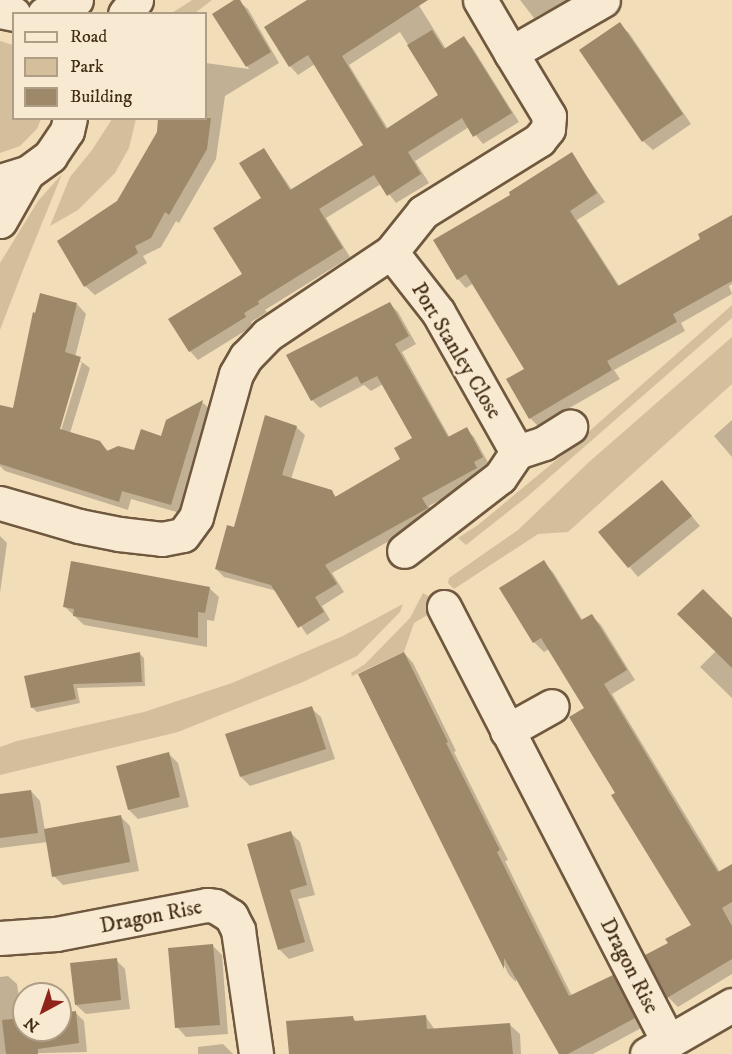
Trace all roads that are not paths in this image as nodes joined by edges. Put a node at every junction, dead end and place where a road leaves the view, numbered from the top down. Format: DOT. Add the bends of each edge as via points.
graph roads {
  1 [pos="76,0"];
  2 [pos="136,0"];
  3 [pos="480,0"];
  4 [pos="603,0"];
  5 [pos="49,12"];
  6 [pos="127,12"];
  7 [pos="511,53"];
  8 [pos="70,120"];
  9 [pos="13,177"];
  10 [pos="0,221"];
  11 [pos="391,252"];
  12 [pos="570,427"];
  13 [pos="517,452"];
  14 [pos="0,503"];
  15 [pos="404,551"];
  16 [pos="444,607"];
  17 [pos="552,706"];
  18 [pos="507,731"];
  19 [pos="0,938"];
  20 [pos="732,1005"];
  21 [pos="658,1048"];
  22 [pos="256,1054"];
  1 -- 5 [label="street"];
  2 -- 6 [label="street"];
  3 -- 7 [label="street"];
  4 -- 7 [label="street"];
  7 -- 11 [label="street" via="549,116 548,129 520,153 423,212"];
  8 -- 9 [label="street" via="67,131 50,156"];
  9 -- 10 [label="street"];
  11 -- 13 [label="street, Port Stanley Close" via="438,312"];
  11 -- 14 [label="street" via="267,335 246,357 236,374 196,517 183,535 162,539 128,535 79,526"];
  12 -- 13 [label="street" via="544,443"];
  13 -- 15 [label="street" via="500,477"];
  16 -- 18 [label="street, Dragon Rise"];
  17 -- 18 [label="street"];
  18 -- 21 [label="street, Dragon Rise"];
  19 -- 22 [label="street, Dragon Rise" via="56,934 215,906 231,916 238,930"];
  20 -- 21 [label="street, Dragon Rise"];
}
